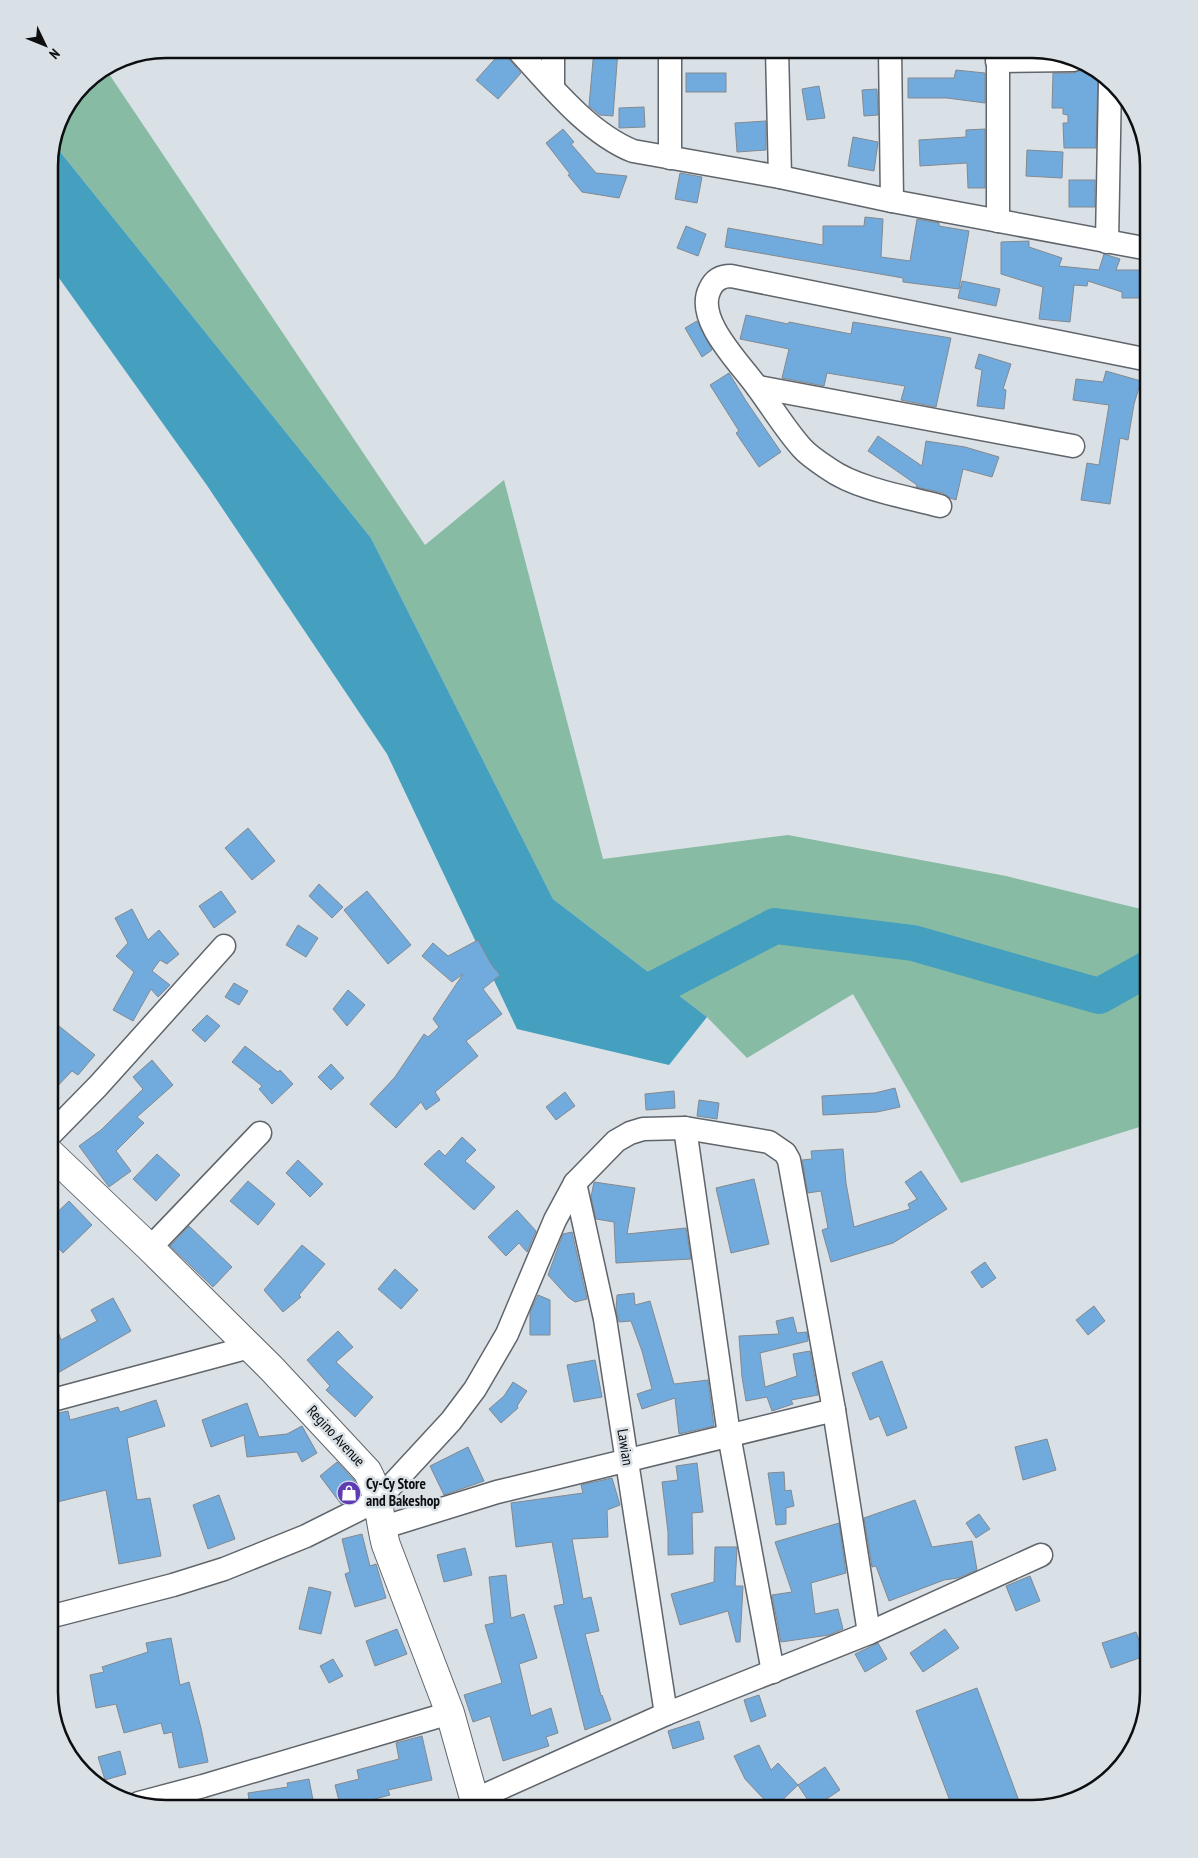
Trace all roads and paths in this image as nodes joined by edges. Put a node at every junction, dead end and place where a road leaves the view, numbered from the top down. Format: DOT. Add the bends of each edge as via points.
graph roads {
  1 [pos="525,58"];
  2 [pos="553,58"];
  3 [pos="670,58"];
  4 [pos="777,58"];
  5 [pos="890,58"];
  6 [pos="998,58"];
  7 [pos="553,88"];
  8 [pos="1110,90"];
  9 [pos="670,158"];
  10 [pos="780,177"];
  11 [pos="892,201"];
  12 [pos="998,221"];
  13 [pos="1107,242"];
  14 [pos="1140,248"];
  15 [pos="1140,358"];
  16 [pos="758,387"];
  17 [pos="1073,446"];
  18 [pos="940,506"];
  19 [pos="224,946"];
  20 [pos="57,1127"];
  21 [pos="685,1128"];
  22 [pos="260,1133"];
  23 [pos="57,1160"];
  24 [pos="575,1183"];
  25 [pos="150,1248"];
  26 [pos="250,1347"];
  27 [pos="57,1399"];
  28 [pos="834,1410"];
  29 [pos="729,1436"];
  30 [pos="627,1459"];
  31 [pos="378,1500"];
  32 [pos="381,1528"];
  33 [pos="1040,1556"];
  34 [pos="57,1615"];
  35 [pos="869,1632"];
  36 [pos="773,1672"];
  37 [pos="450,1713"];
  38 [pos="666,1714"];
  39 [pos="151,1799"];
  40 [pos="474,1800"];
  41 [pos="485,1800"];
  1 -- 7 [label="street"];
  2 -- 7 [label="street"];
  3 -- 9 [label="street"];
  4 -- 10 [label="street"];
  5 -- 11 [label="street"];
  6 -- 12 [label="street"];
  7 -- 9 [label="street" via="616,144 633,151"];
  8 -- 13 [label="street"];
  9 -- 10 [label="street"];
  10 -- 11 [label="street"];
  11 -- 12 [label="street"];
  12 -- 13 [label="street"];
  13 -- 14 [label="street"];
  15 -- 16 [label="street" via="724,276 707,293 711,324"];
  16 -- 17 [label="street"];
  16 -- 18 [label="street" via="803,450 830,471 859,484"];
  19 -- 20 [label="street"];
  21 -- 24 [label="street" via="643,1129 630,1133 603,1152"];
  21 -- 28 [label="street" via="769,1142 784,1152 789,1160"];
  21 -- 29 [label="street"];
  22 -- 25 [label="street"];
  23 -- 25 [label="street, Regino Avenue"];
  24 -- 30 [label="street, Lawian" via="605,1319"];
  24 -- 31 [label="street" via="555,1220 491,1364 451,1421"];
  25 -- 26 [label="street, Regino Avenue"];
  26 -- 27 [label="street"];
  26 -- 31 [label="street, Regino Avenue" via="357,1458 374,1483"];
  28 -- 29 [label="street"];
  28 -- 35 [label="street"];
  29 -- 30 [label="street"];
  29 -- 36 [label="street"];
  30 -- 32 [label="street" via="497,1492"];
  30 -- 38 [label="street, Lawian"];
  31 -- 32 [label="street, Regino Avenue"];
  31 -- 34 [label="street" via="306,1536 224,1569"];
  32 -- 37 [label="street, Regino Avenue"];
  33 -- 35 [label="street"];
  35 -- 36 [label="street"];
  36 -- 38 [label="street"];
  37 -- 39 [label="street"];
  37 -- 40 [label="street, Regino Avenue"];
  38 -- 41 [label="street"];
}
